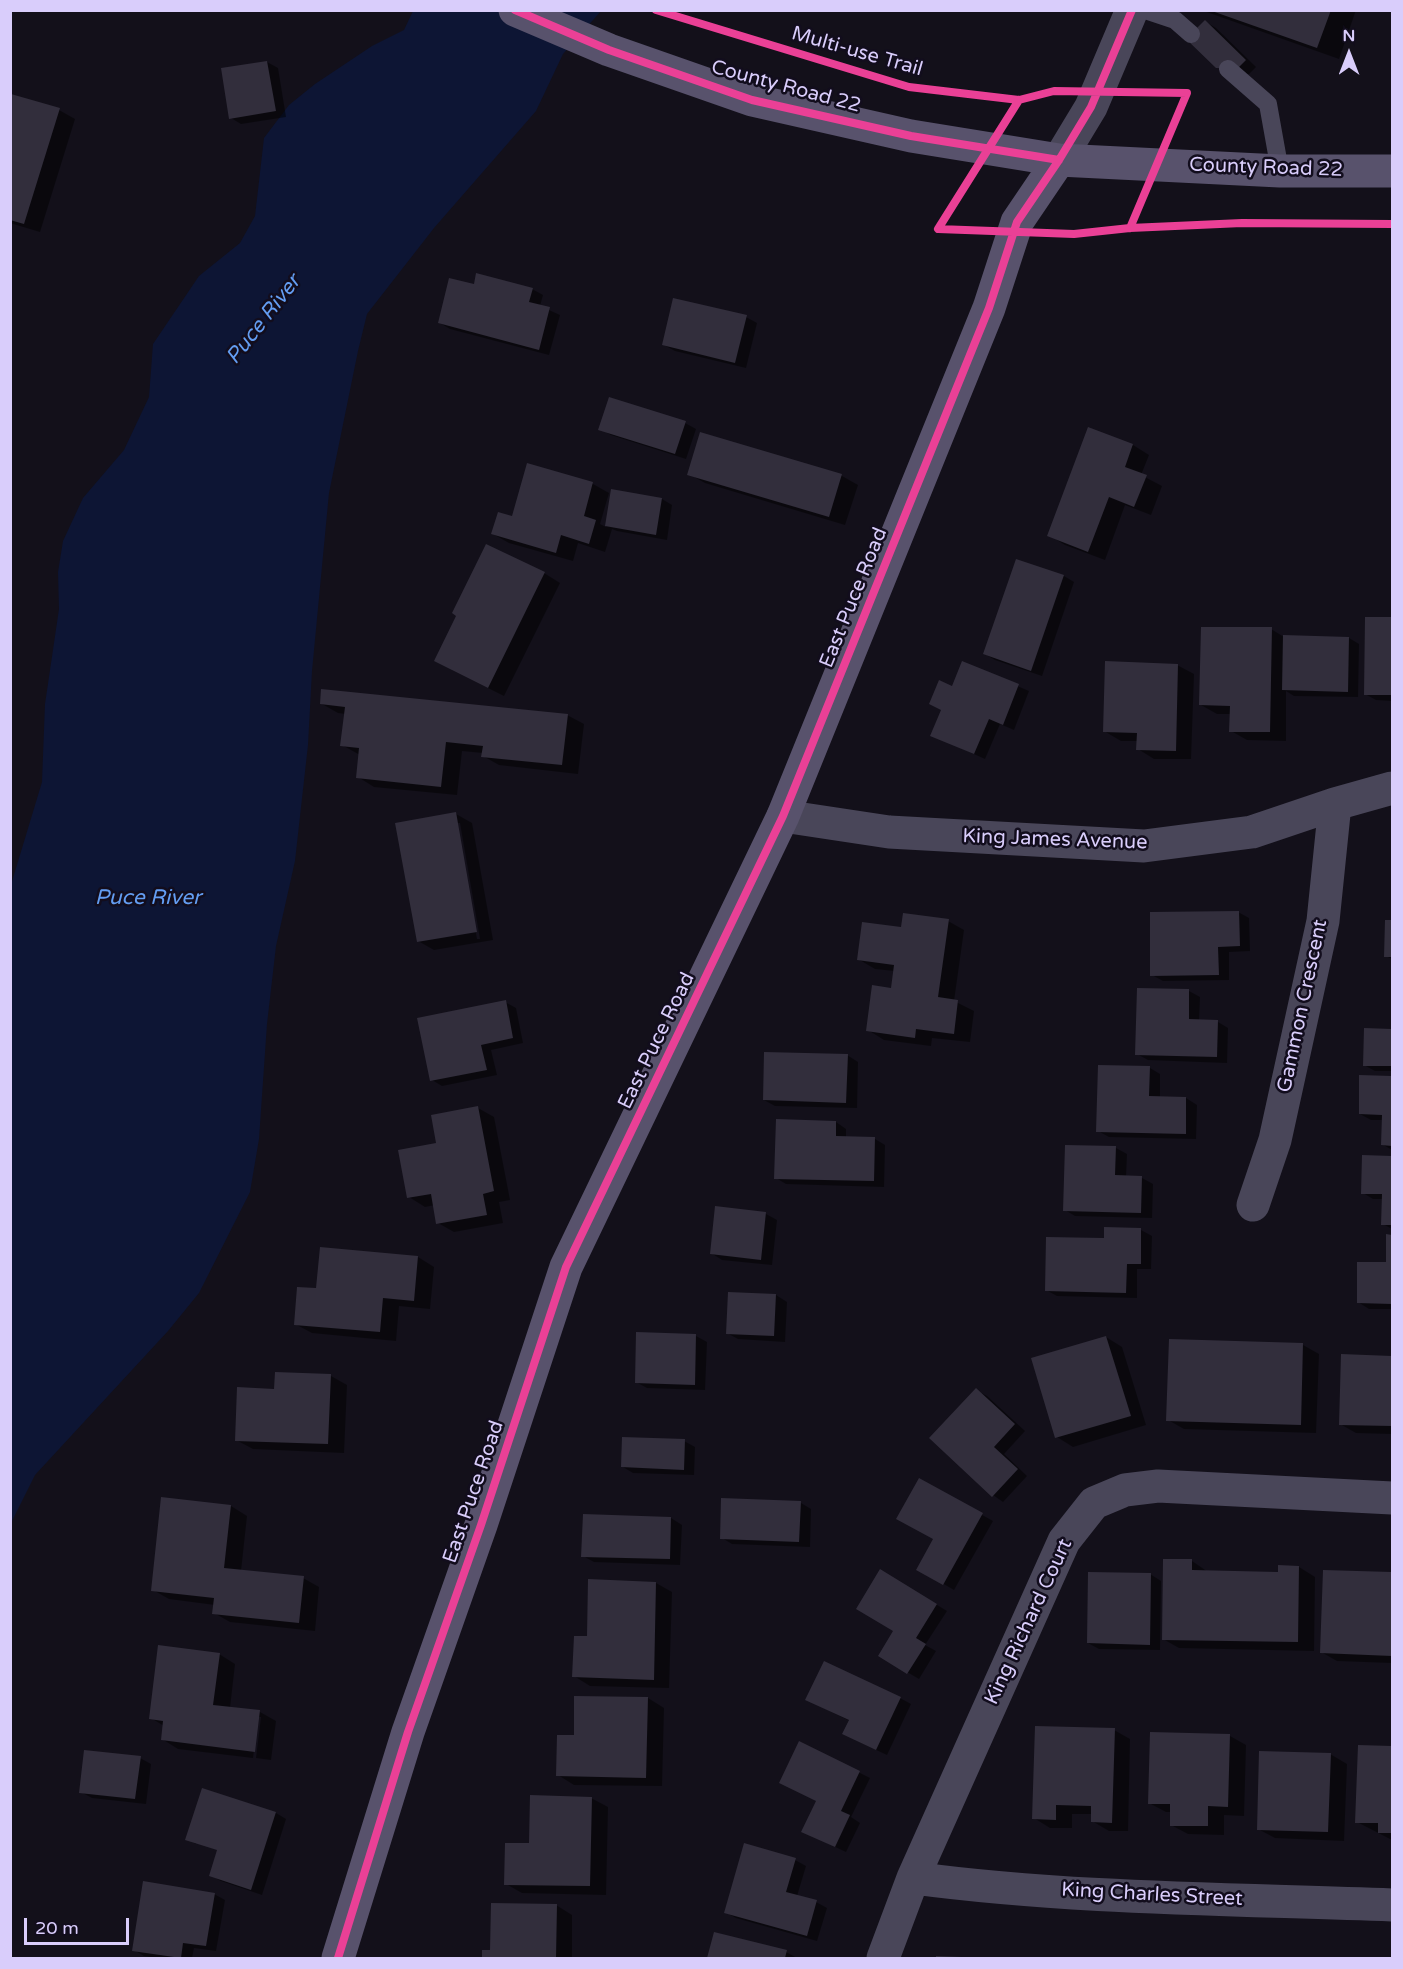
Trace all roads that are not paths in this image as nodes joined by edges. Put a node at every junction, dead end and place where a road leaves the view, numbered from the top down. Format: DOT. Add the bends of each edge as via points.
graph roads {
  1 [pos="515,10"];
  2 [pos="1132,10"];
  3 [pos="1145,10"];
  4 [pos="1191,34"];
  5 [pos="1228,69"];
  6 [pos="1059,160"];
  7 [pos="1280,171"];
  8 [pos="1392,171"];
  9 [pos="1392,788"];
  10 [pos="1335,804"];
  11 [pos="783,816"];
  12 [pos="1252,1205"];
  13 [pos="1392,1498"];
  14 [pos="913,1878"];
  15 [pos="1392,1905"];
  16 [pos="338,1959"];
  17 [pos="883,1959"];
  1 -- 6 [label="main road, County Road 22" via="609,50 752,100 911,136"];
  2 -- 6 [label="street" via="1091,107"];
  3 -- 4 [label="lane" via="1175,20"];
  5 -- 7 [label="lane" via="1268,104"];
  6 -- 7 [label="main road, County Road 22"];
  6 -- 11 [label="main road, East Puce Road" via="1017,222 989,308"];
  7 -- 8 [label="main road, County Road 22"];
  9 -- 10 [label="street, King James Avenue"];
  10 -- 11 [label="street, King James Avenue" via="1252,832 1144,846 889,832"];
  10 -- 12 [label="street, Gammon Crescent" via="1323,921 1275,1140"];
  11 -- 16 [label="main road, East Puce Road" via="566,1267 408,1732"];
  13 -- 14 [label="street, King Richard Court" via="1158,1485 1125,1490 1094,1503 1064,1541"];
  14 -- 15 [label="street, King Charles Street" via="990,1887"];
  14 -- 17 [label="street, King Richard Court"];
}
